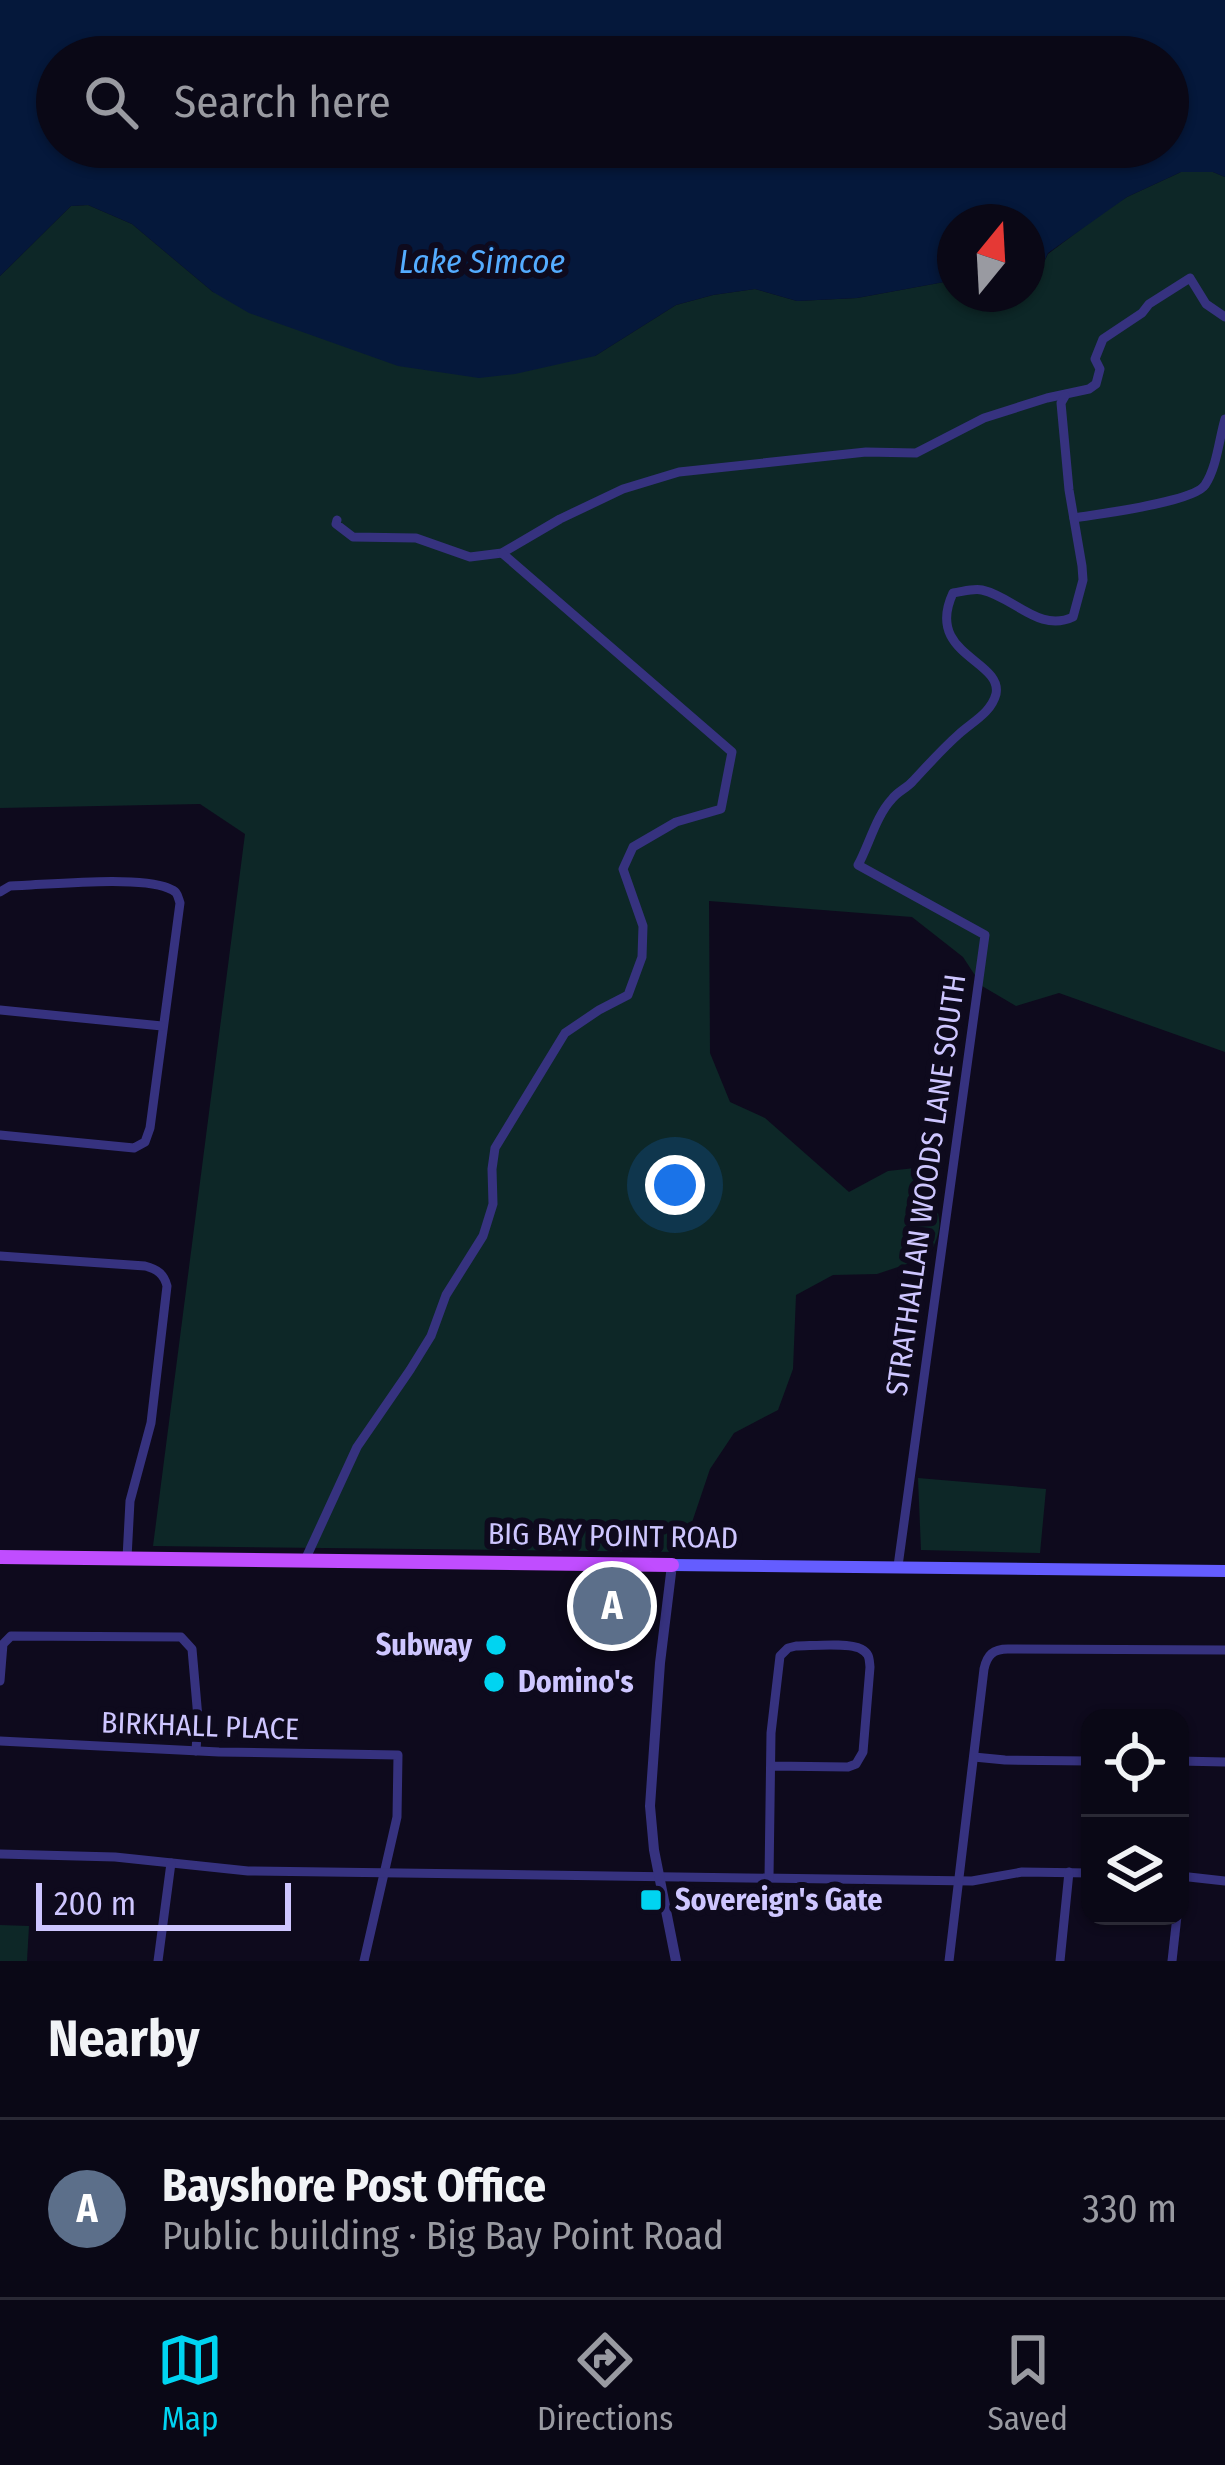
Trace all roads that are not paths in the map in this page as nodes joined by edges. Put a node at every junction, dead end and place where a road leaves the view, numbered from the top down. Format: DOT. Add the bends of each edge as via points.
graph roads {
  1 [pos="1225,317"];
  2 [pos="1065,396"];
  3 [pos="1225,419"];
  4 [pos="1074,518"];
  5 [pos="338,520"];
  6 [pos="502,553"];
  7 [pos="0,892"];
  8 [pos="0,1010"];
  9 [pos="162,1026"];
  10 [pos="0,1135"];
  11 [pos="0,1256"];
  12 [pos="0,1558"];
  13 [pos="128,1558"];
  14 [pos="304,1560"];
  15 [pos="672,1565"];
  16 [pos="898,1566"];
  17 [pos="1225,1571"];
  18 [pos="1225,1651"];
  19 [pos="0,1681"];
  20 [pos="0,1742"];
  21 [pos="196,1751"];
  22 [pos="974,1756"];
  23 [pos="1081,1761"];
  24 [pos="1189,1761"];
  25 [pos="1225,1762"];
  26 [pos="771,1766"];
  27 [pos="0,1854"];
  28 [pos="171,1863"];
  29 [pos="1069,1872"];
  30 [pos="384,1873"];
  31 [pos="1081,1873"];
  32 [pos="659,1876"];
  33 [pos="1189,1877"];
  34 [pos="769,1878"];
  35 [pos="958,1880"];
  36 [pos="1225,1881"];
  37 [pos="1177,1925"];
  38 [pos="158,1961"];
  39 [pos="364,1961"];
  40 [pos="676,1961"];
  41 [pos="949,1961"];
  42 [pos="1060,1961"];
  43 [pos="1172,1961"];
  1 -- 2 [label="street" via="1190,278 1103,339 1096,384"];
  2 -- 4 [label="street, STRATHALLAN WOODS LANE SOUTH"];
  2 -- 6 [label="street" via="984,418 916,452 748,464 646,481"];
  3 -- 4 [label="street" via="1199,492"];
  4 -- 16 [label="street, STRATHALLAN WOODS LANE SOUTH" via="1083,580 1072,617 1046,621 978,589 952,593 946,629 991,676 996,696 891,799 858,865 985,935"];
  5 -- 6 [label="street" via="353,537 416,538 470,557"];
  6 -- 14 [label="street" via="732,752 722,809 632,847 622,869 644,926 628,995 565,1033 495,1148 483,1236 410,1370 357,1447"];
  7 -- 9 [label="street" via="124,882 176,893"];
  8 -- 9 [label="street"];
  9 -- 10 [label="street" via="145,1142 134,1148"];
  11 -- 13 [label="street" via="146,1266 167,1286 151,1423 130,1501"];
  12 -- 13 [label="main road, BIG BAY POINT ROAD"];
  13 -- 14 [label="main road, BIG BAY POINT ROAD"];
  14 -- 15 [label="main road, BIG BAY POINT ROAD"];
  15 -- 16 [label="main road, BIG BAY POINT ROAD"];
  15 -- 32 [label="street" via="650,1787"];
  16 -- 17 [label="main road, BIG BAY POINT ROAD"];
  18 -- 22 [label="street" via="998,1649 986,1660"];
  19 -- 21 [label="street" via="3,1642 12,1636 181,1637 192,1649"];
  20 -- 21 [label="street, BIRKHALL PLACE"];
  21 -- 30 [label="street, BIRKHALL PLACE" via="398,1755 397,1817"];
  22 -- 23 [label="street"];
  22 -- 35 [label="street"];
  24 -- 25 [label="street"];
  26 -- 26 [label="street" via="859,1761 870,1667 864,1650 796,1646 781,1653"];
  26 -- 34 [label="street"];
  27 -- 28 [label="street"];
  28 -- 30 [label="street"];
  28 -- 38 [label="street"];
  29 -- 31 [label="street"];
  29 -- 35 [label="street"];
  29 -- 42 [label="street"];
  30 -- 32 [label="street"];
  30 -- 39 [label="street"];
  32 -- 34 [label="street"];
  32 -- 40 [label="street"];
  33 -- 36 [label="street"];
  34 -- 35 [label="street"];
  35 -- 41 [label="street"];
  37 -- 43 [label="street"];
}
